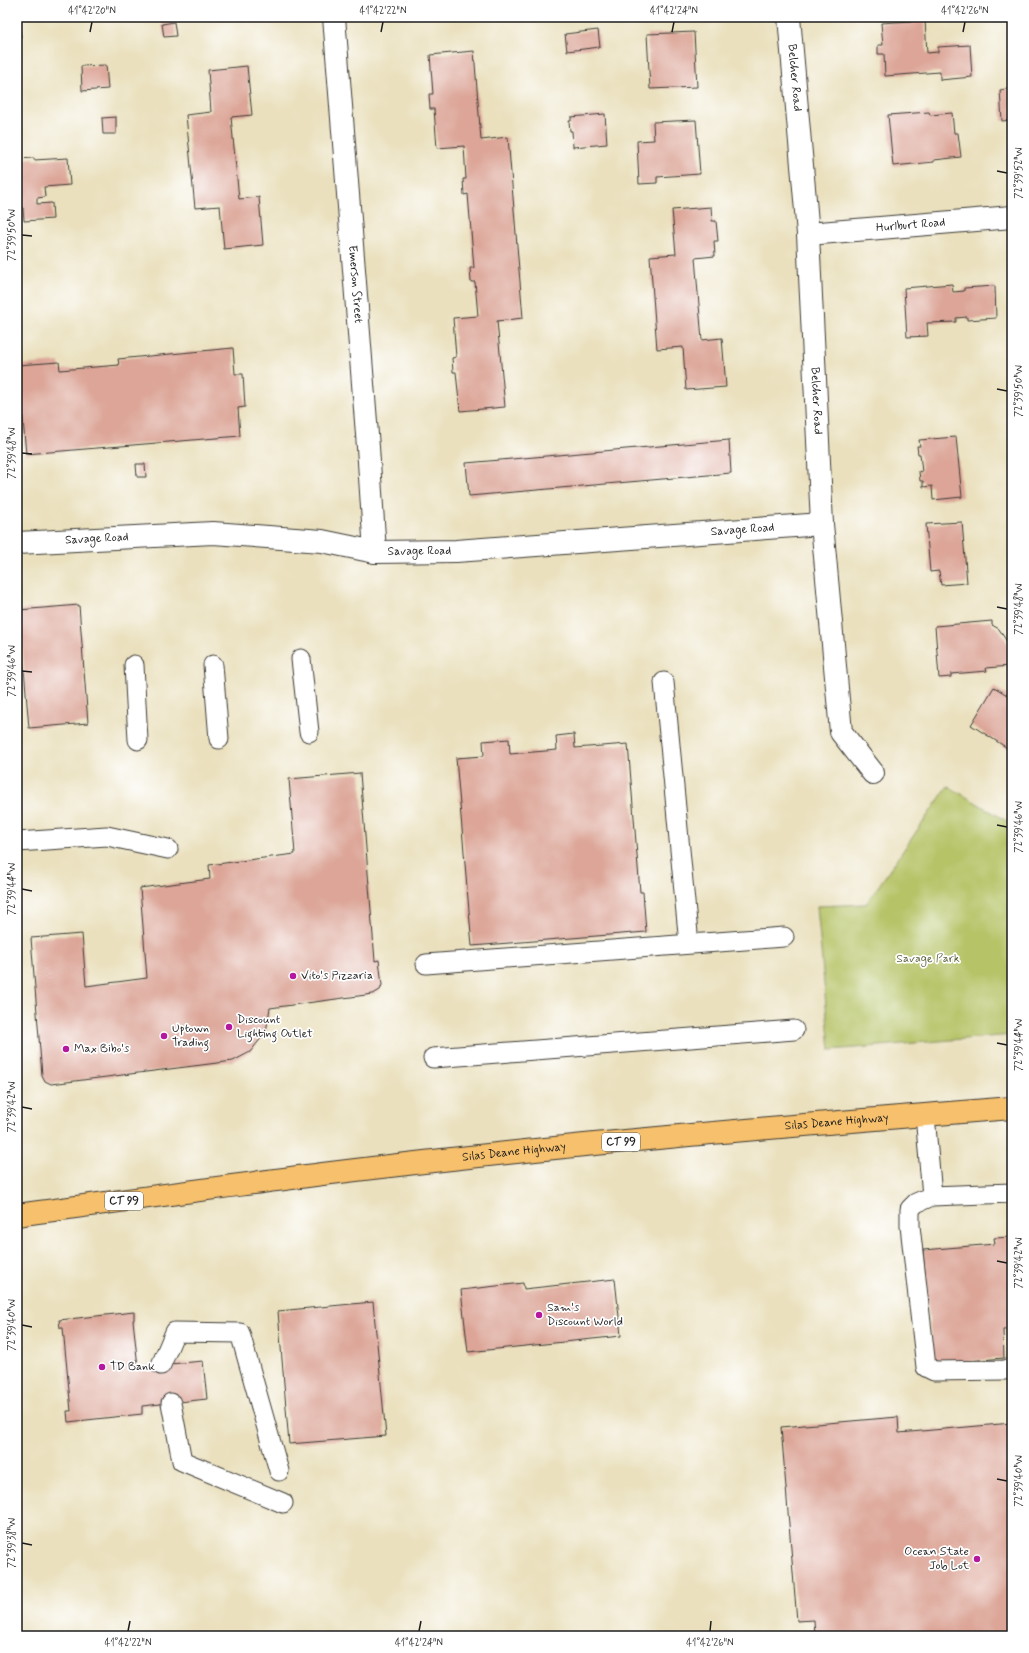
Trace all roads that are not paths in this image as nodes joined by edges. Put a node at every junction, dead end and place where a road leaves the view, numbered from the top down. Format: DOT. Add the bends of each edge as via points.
graph roads {
  1 [pos="334,17"];
  2 [pos="789,17"];
  3 [pos="1012,217"];
  4 [pos="808,234"];
  5 [pos="822,524"];
  6 [pos="17,543"];
  7 [pos="375,552"];
  8 [pos="301,659"];
  9 [pos="134,665"];
  10 [pos="213,665"];
  11 [pos="664,682"];
  12 [pos="309,732"];
  13 [pos="219,738"];
  14 [pos="138,740"];
  15 [pos="873,773"];
  16 [pos="17,842"];
  17 [pos="168,849"];
  18 [pos="784,937"];
  19 [pos="689,944"];
  20 [pos="426,964"];
  21 [pos="794,1030"];
  22 [pos="433,1058"];
  23 [pos="1012,1108"];
  24 [pos="925,1115"];
  25 [pos="1012,1193"];
  26 [pos="932,1196"];
  27 [pos="17,1215"];
  28 [pos="161,1365"];
  29 [pos="1012,1368"];
  30 [pos="171,1403"];
  31 [pos="279,1471"];
  32 [pos="283,1503"];
  1 -- 7 [label="street, Emerson Street"];
  2 -- 4 [label="street, Belcher Road"];
  3 -- 4 [label="street, Hurlburt Road"];
  4 -- 5 [label="street, Belcher Road"];
  5 -- 7 [label="street, Savage Road" via="456,551"];
  5 -- 15 [label="street, Belcher Road" via="841,732"];
  6 -- 7 [label="street, Savage Road" via="213,533 322,540"];
  8 -- 12 [label="lane"];
  9 -- 14 [label="lane"];
  10 -- 13 [label="lane"];
  11 -- 19 [label="lane"];
  16 -- 17 [label="lane" via="107,836"];
  18 -- 19 [label="lane"];
  19 -- 20 [label="lane"];
  21 -- 22 [label="lane"];
  23 -- 24 [label="main road, Silas Deane Highway / CT 99"];
  24 -- 26 [label="lane"];
  24 -- 27 [label="main road, Silas Deane Highway / CT 99" via="739,1130 465,1158 331,1173"];
  25 -- 26 [label="lane"];
  26 -- 29 [label="lane" via="916,1203 910,1209 926,1367 934,1371"];
  28 -- 31 [label="lane" via="175,1332 240,1333"];
  30 -- 32 [label="lane" via="182,1461"];
}
